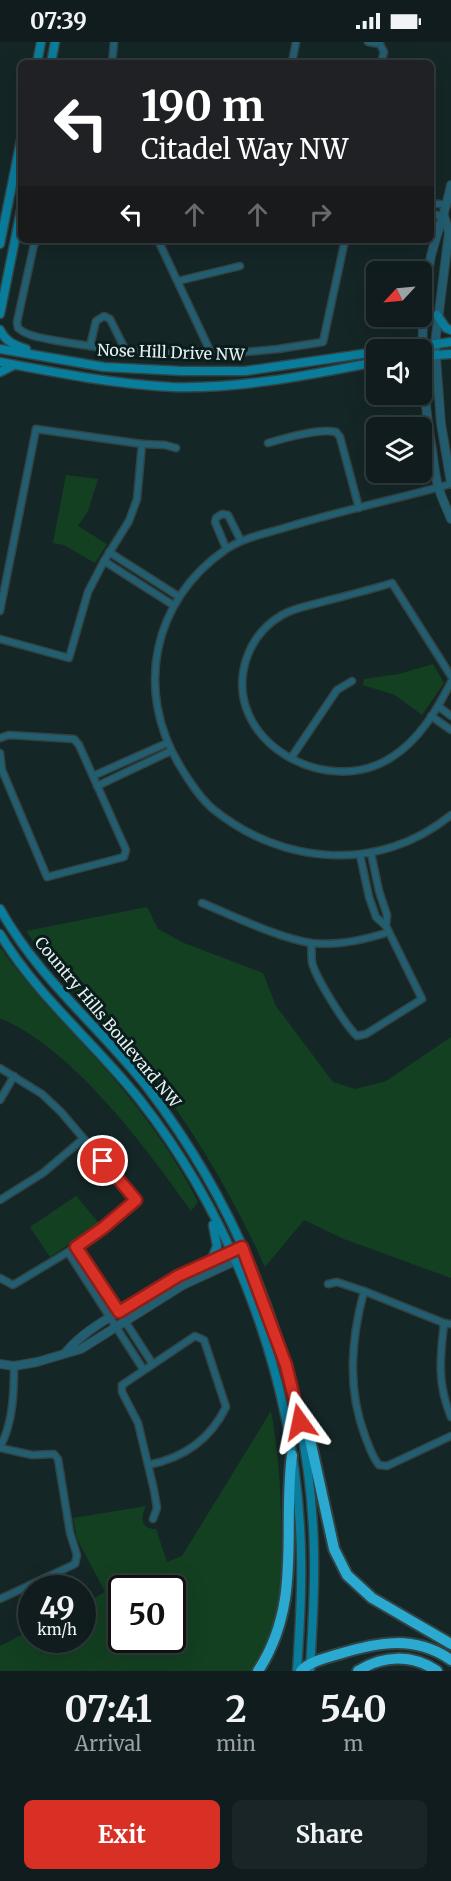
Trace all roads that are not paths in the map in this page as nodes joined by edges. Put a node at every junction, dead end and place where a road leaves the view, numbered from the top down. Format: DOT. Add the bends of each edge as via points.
graph roads {
  1 [pos="41,42"];
  2 [pos="55,42"];
  3 [pos="114,42"];
  4 [pos="296,42"];
  5 [pos="368,42"];
  6 [pos="38,60"];
  7 [pos="52,60"];
  8 [pos="112,60"];
  9 [pos="293,60"];
  10 [pos="382,60"];
  11 [pos="18,155"];
  12 [pos="451,186"];
  13 [pos="434,203"];
  14 [pos="447,205"];
  15 [pos="434,215"];
  16 [pos="444,216"];
  17 [pos="18,225"];
  18 [pos="34,243"];
  19 [pos="159,243"];
  20 [pos="344,243"];
  21 [pos="0,244"];
  22 [pos="240,266"];
  23 [pos="178,281"];
  24 [pos="0,314"];
  25 [pos="437,315"];
  26 [pos="0,330"];
  27 [pos="451,330"];
  28 [pos="422,339"];
  29 [pos="451,342"];
  30 [pos="432,344"];
  31 [pos="435,344"];
  32 [pos="90,346"];
  33 [pos="0,348"];
  34 [pos="126,351"];
  35 [pos="366,353"];
  36 [pos="451,354"];
  37 [pos="34,355"];
  38 [pos="212,355"];
  39 [pos="432,355"];
  40 [pos="435,355"];
  41 [pos="0,362"];
  42 [pos="366,364"];
  43 [pos="14,365"];
  44 [pos="0,372"];
  45 [pos="441,424"];
  46 [pos="432,425"];
  47 [pos="142,444"];
  48 [pos="268,444"];
  49 [pos="176,448"];
  50 [pos="432,451"];
  51 [pos="451,484"];
  52 [pos="438,488"];
  53 [pos="359,508"];
  54 [pos="451,519"];
  55 [pos="241,541"];
  56 [pos="226,548"];
  57 [pos="109,552"];
  58 [pos="104,561"];
  59 [pos="178,596"];
  60 [pos="173,605"];
  61 [pos="0,611"];
  62 [pos="0,639"];
  63 [pos="451,676"];
  64 [pos="352,681"];
  65 [pos="451,682"];
  66 [pos="438,706"];
  67 [pos="431,716"];
  68 [pos="451,716"];
  69 [pos="451,730"];
  70 [pos="0,738"];
  71 [pos="167,743"];
  72 [pos="171,751"];
  73 [pos="0,753"];
  74 [pos="291,758"];
  75 [pos="93,776"];
  76 [pos="97,786"];
  77 [pos="451,816"];
  78 [pos="371,854"];
  79 [pos="360,855"];
  80 [pos="202,903"];
  81 [pos="0,909"];
  82 [pos="387,929"];
  83 [pos="0,934"];
  84 [pos="311,943"];
  85 [pos="0,1068"];
  86 [pos="14,1076"];
  87 [pos="0,1100"];
  88 [pos="83,1139"];
  89 [pos="0,1200"];
  90 [pos="210,1210"];
  91 [pos="76,1247"];
  92 [pos="242,1247"];
  93 [pos="68,1252"];
  94 [pos="230,1252"];
  95 [pos="246,1256"];
  96 [pos="211,1261"];
  97 [pos="234,1262"];
  98 [pos="0,1278"];
  99 [pos="328,1284"];
  100 [pos="364,1291"];
  101 [pos="119,1312"];
  102 [pos="109,1318"];
  103 [pos="126,1322"];
  104 [pos="447,1324"];
  105 [pos="116,1328"];
  106 [pos="66,1353"];
  107 [pos="152,1363"];
  108 [pos="0,1364"];
  109 [pos="14,1366"];
  110 [pos="143,1369"];
  111 [pos="298,1414"];
  112 [pos="451,1417"];
  113 [pos="451,1436"];
  114 [pos="0,1447"];
  115 [pos="292,1455"];
  116 [pos="148,1465"];
  117 [pos="153,1519"];
  118 [pos="0,1599"];
  119 [pos="451,1644"];
  120 [pos="451,1660"];
  121 [pos="310,1667"];
  122 [pos="258,1671"];
  123 [pos="299,1671"];
  124 [pos="358,1671"];
  125 [pos="437,1671"];
  1 -- 6 [label="main road"];
  2 -- 7 [label="main road"];
  3 -- 8 [label="street"];
  4 -- 9 [label="street"];
  5 -- 10 [label="street" via="380,44 384,52"];
  11 -- 21 [label="main road"];
  12 -- 14 [label="street"];
  13 -- 14 [label="street"];
  14 -- 16 [label="street"];
  15 -- 16 [label="street"];
  16 -- 25 [label="street" via="449,232"];
  16 -- 28 [label="street" via="431,257"];
  17 -- 24 [label="main road"];
  18 -- 32 [label="street" via="18,328 36,336"];
  19 -- 23 [label="street"];
  20 -- 38 [label="street" via="323,342"];
  22 -- 23 [label="street"];
  23 -- 38 [label="street"];
  25 -- 27 [label="main road"];
  25 -- 31 [label="street"];
  26 -- 37 [label="main road" via="8,342"];
  29 -- 31 [label="main road"];
  30 -- 31 [label="main road"];
  31 -- 40 [label="street"];
  32 -- 34 [label="street"];
  32 -- 34 [label="street" via="96,321 104,316 110,319"];
  33 -- 37 [label="main road, Nose Hill Drive NW"];
  34 -- 38 [label="street"];
  35 -- 37 [label="main road, Nose Hill Drive NW" via="235,371 104,367"];
  36 -- 40 [label="main road"];
  39 -- 40 [label="main road"];
  40 -- 45 [label="street"];
  41 -- 43 [label="main road, Nose Hill Drive NW"];
  42 -- 43 [label="main road, Nose Hill Drive NW" via="267,382 173,387 69,376"];
  43 -- 44 [label="main road"];
  45 -- 46 [label="street"];
  45 -- 51 [label="street"];
  47 -- 49 [label="street"];
  47 -- 57 [label="street" via="137,499 129,521"];
  47 -- 61 [label="street" via="36,429"];
  48 -- 53 [label="street" via="336,432"];
  50 -- 52 [label="street"];
  51 -- 52 [label="street"];
  52 -- 53 [label="street"];
  52 -- 54 [label="street"];
  53 -- 55 [label="street"];
  55 -- 56 [label="street"];
  55 -- 56 [label="street" via="228,516 222,514 215,522"];
  56 -- 59 [label="street" via="196,572"];
  57 -- 58 [label="street"];
  57 -- 59 [label="street"];
  58 -- 60 [label="street"];
  58 -- 62 [label="street" via="88,592 69,658"];
  59 -- 60 [label="street"];
  60 -- 71 [label="street" via="156,654 156,697"];
  63 -- 74 [label="street" via="392,583 282,615 256,638 248,653 242,693 249,715 263,736"];
  64 -- 74 [label="street" via="338,690"];
  65 -- 66 [label="street"];
  66 -- 67 [label="street"];
  66 -- 68 [label="street"];
  67 -- 69 [label="street"];
  67 -- 74 [label="street" via="410,742 370,768 324,770"];
  70 -- 75 [label="street" via="9,735 74,739"];
  71 -- 72 [label="street"];
  71 -- 75 [label="street"];
  72 -- 76 [label="street"];
  72 -- 79 [label="street" via="213,808 249,833 286,849 325,856"];
  73 -- 76 [label="street" via="2,770 47,877 124,857 126,850"];
  75 -- 76 [label="street"];
  77 -- 78 [label="street" via="399,846"];
  78 -- 79 [label="street"];
  78 -- 82 [label="street"];
  79 -- 82 [label="street" via="372,907"];
  80 -- 84 [label="street"];
  81 -- 92 [label="main road, Country Hills Boulevard NW" via="51,982 119,1054 169,1118 205,1173"];
  82 -- 84 [label="street" via="347,942"];
  82 -- 84 [label="street" via="422,999 361,1035 354,1033 323,985 312,963"];
  83 -- 90 [label="main road, Country Hills Boulevard NW" via="29,977 140,1100"];
  85 -- 86 [label="street"];
  86 -- 87 [label="street"];
  86 -- 88 [label="street" via="42,1094"];
  88 -- 89 [label="street" via="43,1173"];
  88 -- 91 [label="street" via="136,1200"];
  90 -- 94 [label="main road, Country Hills Boulevard NW"];
  90 -- 96 [label="main road" via="217,1246"];
  91 -- 93 [label="street"];
  91 -- 101 [label="street"];
  92 -- 94 [label="street"];
  92 -- 95 [label="main road, Country Hills Boulevard NW"];
  93 -- 98 [label="street" via="13,1285"];
  93 -- 102 [label="street"];
  94 -- 96 [label="street"];
  94 -- 97 [label="main road, Country Hills Boulevard NW"];
  95 -- 97 [label="street"];
  95 -- 111 [label="main road, Country Hills Boulevard NW" via="286,1365"];
  96 -- 101 [label="street"];
  97 -- 103 [label="street" via="183,1285"];
  97 -- 115 [label="main road, Country Hills Boulevard NW" via="271,1361"];
  99 -- 100 [label="street" via="337,1282"];
  100 -- 104 [label="street"];
  100 -- 113 [label="street" via="353,1339 353,1378 360,1423 375,1461 384,1467"];
  101 -- 102 [label="street"];
  101 -- 103 [label="street"];
  102 -- 105 [label="street"];
  102 -- 106 [label="street" via="76,1340"];
  103 -- 105 [label="street"];
  103 -- 107 [label="street"];
  104 -- 112 [label="street" via="440,1347 441,1388"];
  105 -- 106 [label="street" via="81,1349"];
  105 -- 110 [label="street"];
  106 -- 109 [label="street"];
  107 -- 110 [label="street"];
  107 -- 116 [label="street" via="195,1336 204,1340 226,1407 205,1438 189,1451"];
  108 -- 109 [label="street"];
  109 -- 114 [label="street" via="11,1411"];
  110 -- 116 [label="street" via="125,1381 122,1392 138,1423"];
  111 -- 119 [label="highway" via="307,1426 334,1549 347,1575 372,1598"];
  111 -- 121 [label="main road, Country Hills Boulevard NW" via="314,1534"];
  114 -- 118 [label="street" via="32,1455 54,1454 58,1459 77,1555 75,1564"];
  115 -- 122 [label="highway" via="287,1595 274,1639"];
  115 -- 123 [label="main road, Country Hills Boulevard NW" via="300,1526"];
  116 -- 117 [label="street" via="157,1508"];
  120 -- 121 [label="highway" via="425,1647 400,1642 373,1644"];
  121 -- 123 [label="highway"];
  124 -- 125 [label="highway" via="377,1661 399,1658"];
}
